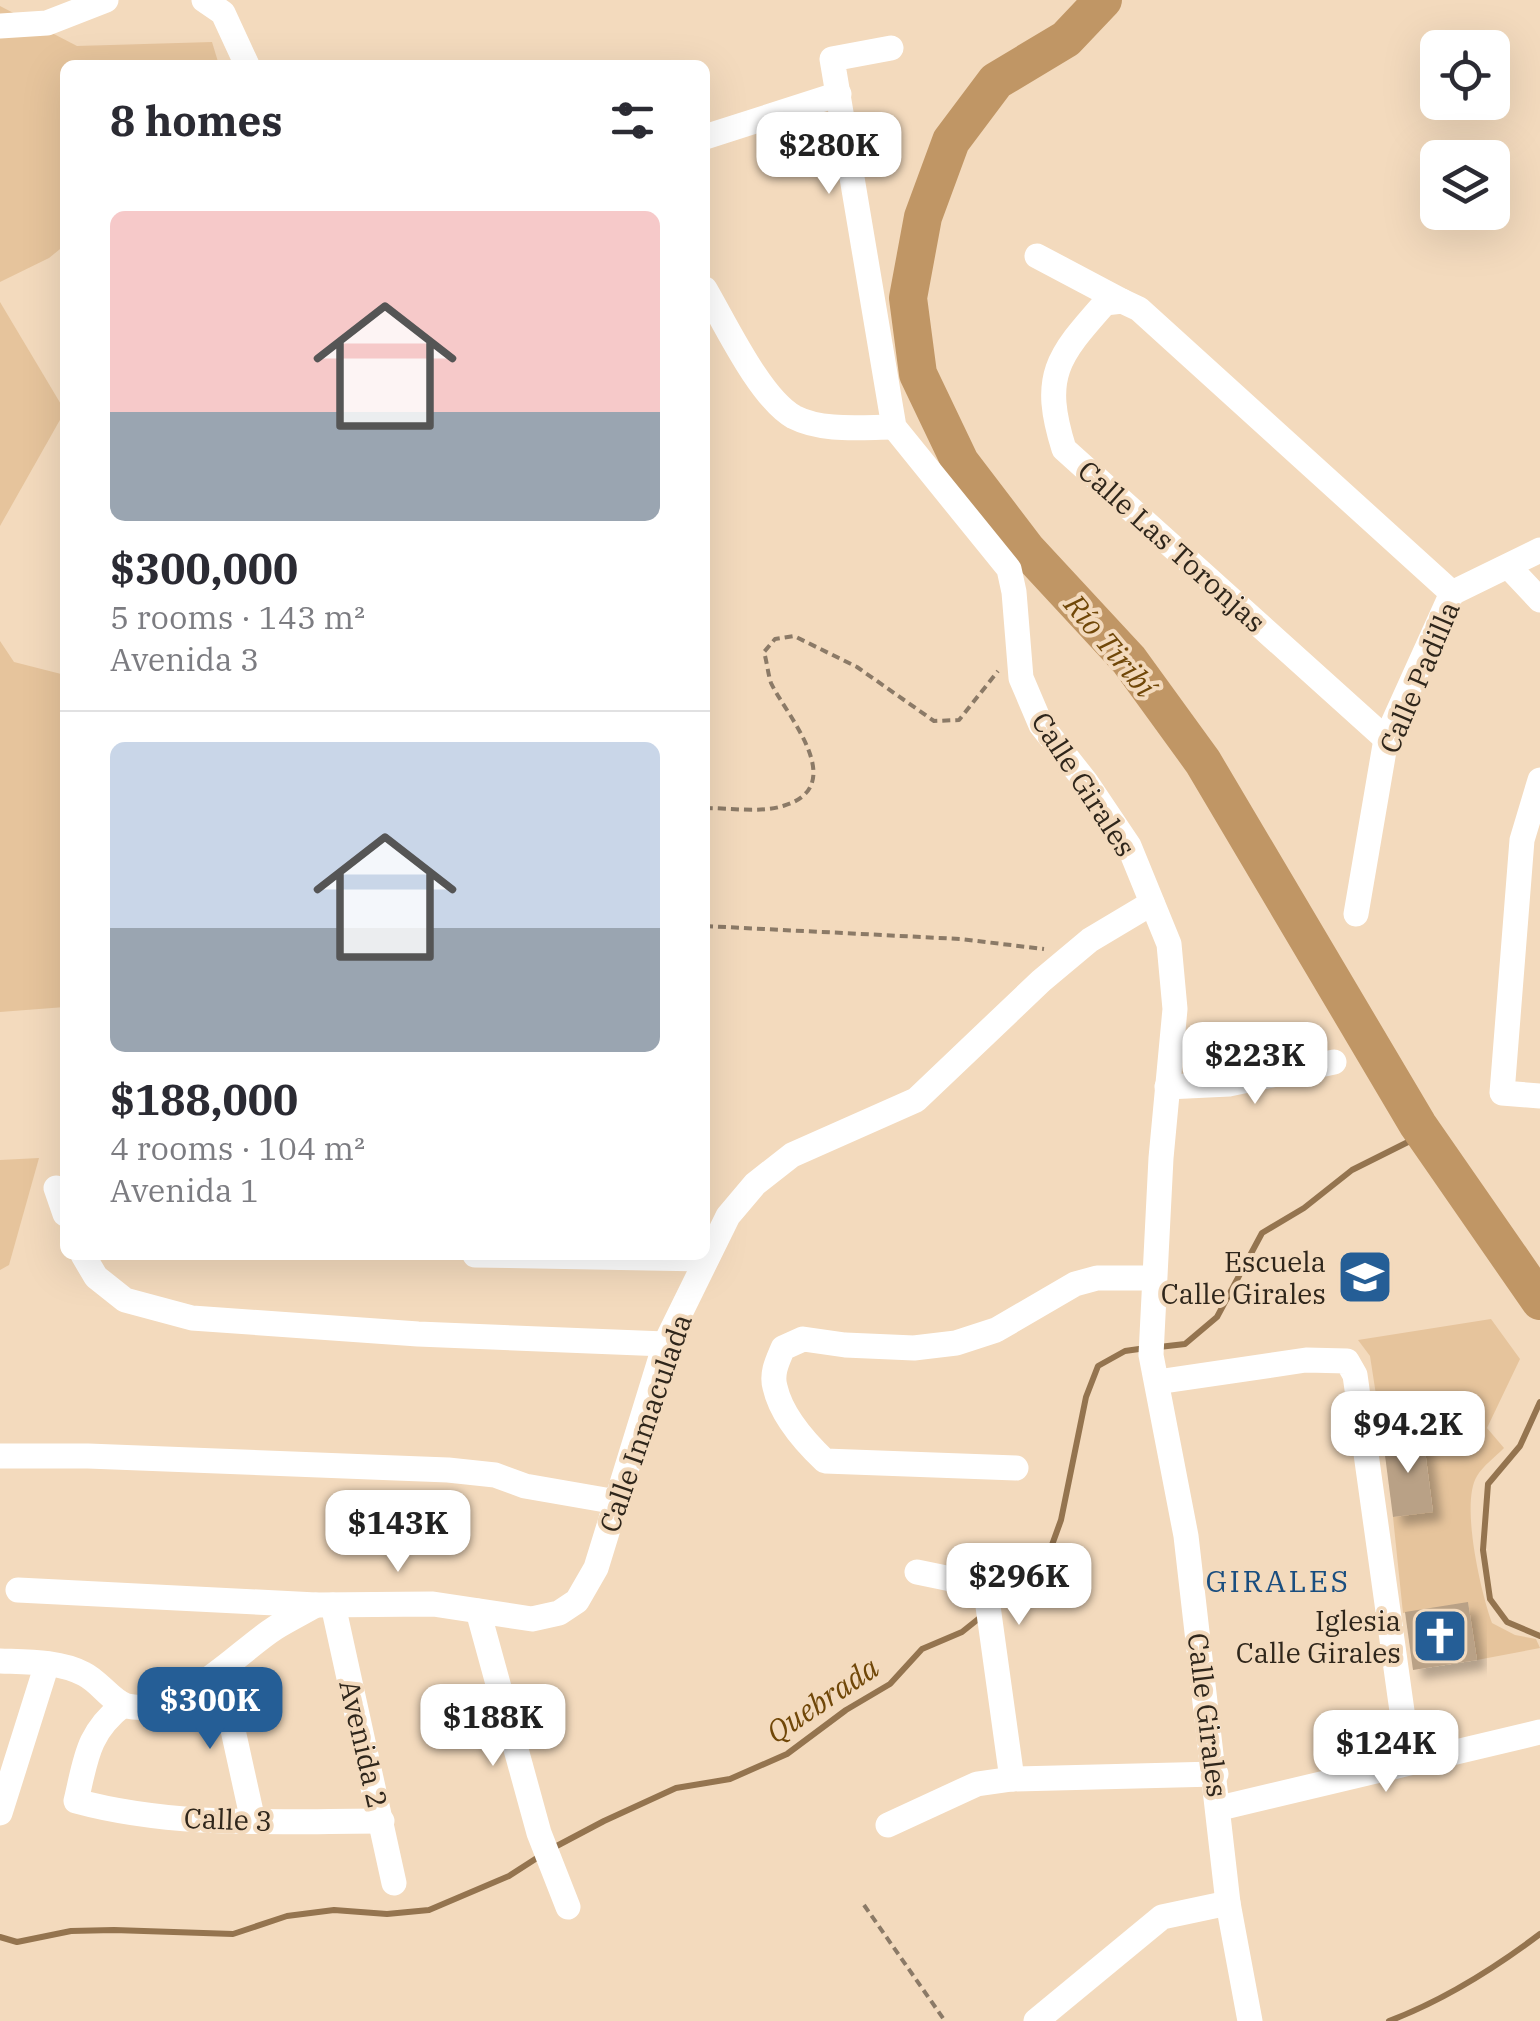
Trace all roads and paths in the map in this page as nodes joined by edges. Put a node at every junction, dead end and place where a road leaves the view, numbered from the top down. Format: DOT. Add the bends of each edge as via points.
graph roads {
  1 [pos="106,0"];
  2 [pos="204,0"];
  3 [pos="0,26"];
  4 [pos="891,48"];
  5 [pos="245,60"];
  6 [pos="840,94"];
  7 [pos="710,135"];
  8 [pos="1037,256"];
  9 [pos="710,298"];
  10 [pos="1122,301"];
  11 [pos="894,427"];
  12 [pos="1540,550"];
  13 [pos="1509,567"];
  14 [pos="1452,593"];
  15 [pos="1540,600"];
  16 [pos="1016,648"];
  17 [pos="1386,739"];
  18 [pos="1540,780"];
  19 [pos="710,808"];
  20 [pos="1531,841"];
  21 [pos="1152,904"];
  22 [pos="1356,914"];
  23 [pos="710,926"];
  24 [pos="1075,952"];
  25 [pos="1513,986"];
  26 [pos="1540,988"];
  27 [pos="1334,1062"];
  28 [pos="1167,1087"];
  29 [pos="1540,1096"];
  30 [pos="56,1188"];
  31 [pos="60,1200"];
  32 [pos="710,1250"];
  33 [pos="86,1260"];
  34 [pos="705,1260"];
  35 [pos="1153,1278"];
  36 [pos="665,1344"];
  37 [pos="1157,1382"];
  38 [pos="0,1456"];
  39 [pos="1016,1468"];
  40 [pos="617,1502"];
  41 [pos="917,1572"];
  42 [pos="18,1590"];
  43 [pos="324,1605"];
  44 [pos="478,1611"];
  45 [pos="0,1660"];
  46 [pos="47,1664"];
  47 [pos="220,1671"];
  48 [pos="124,1705"];
  49 [pos="1540,1732"];
  50 [pos="1409,1762"];
  51 [pos="1216,1774"];
  52 [pos="1012,1779"];
  53 [pos="1220,1808"];
  54 [pos="0,1813"];
  55 [pos="253,1821"];
  56 [pos="382,1821"];
  57 [pos="888,1824"];
  58 [pos="394,1883"];
  59 [pos="1228,1903"];
  60 [pos="864,1906"];
  61 [pos="568,1907"];
  62 [pos="944,2021"];
  63 [pos="1036,2021"];
  64 [pos="1250,2021"];
  1 -- 3 [label="street" via="46,23"];
  2 -- 5 [label="street" via="222,13"];
  4 -- 6 [label="street, Calle Girales" via="832,59"];
  6 -- 7 [label="street"];
  6 -- 11 [label="street, Calle Girales"];
  8 -- 10 [label="street"];
  9 -- 11 [label="street" via="759,382 793,416 830,427"];
  10 -- 14 [label="street" via="1139,309"];
  10 -- 17 [label="street, Calle Las Toronjas" via="1106,303 1058,362 1052,386 1064,449"];
  11 -- 16 [label="street, Calle Girales" via="1009,569"];
  12 -- 13 [label="street, Calle Padilla"];
  13 -- 14 [label="street, Calle Padilla"];
  13 -- 15 [label="street"];
  14 -- 17 [label="street, Calle Padilla"];
  16 -- 19 [label="path" via="959,720 934,721 857,667 794,636 775,638 764,652 771,682 813,760 811,784 781,807"];
  16 -- 21 [label="street, Calle Girales" via="1042,725 1129,846"];
  17 -- 22 [label="street, Calle Padilla"];
  18 -- 20 [label="street"];
  20 -- 25 [label="street"];
  21 -- 24 [label="street, Calle Inmaculada"];
  21 -- 28 [label="street, Calle Girales" via="1170,944 1175,1008"];
  23 -- 24 [label="path"];
  24 -- 32 [label="street, Calle Inmaculada" via="916,1100 792,1155 755,1184"];
  25 -- 26 [label="street"];
  25 -- 29 [label="street" via="1502,1093"];
  27 -- 28 [label="street" via="1229,1084"];
  28 -- 35 [label="street, Calle Girales"];
  30 -- 31 [label="street"];
  33 -- 36 [label="street" via="125,1300 192,1318"];
  34 -- 36 [label="street, Calle Inmaculada"];
  35 -- 37 [label="street, Calle Girales"];
  35 -- 39 [label="street" via="1075,1284 996,1330 956,1343 914,1348 802,1339 783,1348 774,1386 824,1461"];
  36 -- 40 [label="street, Calle Inmaculada"];
  37 -- 50 [label="street" via="1306,1360 1348,1361"];
  37 -- 51 [label="street, Calle Girales" via="1186,1536"];
  38 -- 40 [label="street" via="448,1470"];
  40 -- 44 [label="street, Calle Inmaculada" via="596,1568 576,1601 532,1619"];
  41 -- 52 [label="street" via="980,1584"];
  42 -- 43 [label="street, Calle Inmaculada"];
  43 -- 44 [label="street, Calle Inmaculada"];
  43 -- 47 [label="street" via="274,1628"];
  43 -- 56 [label="street, Avenida 2"];
  44 -- 61 [label="street" via="539,1833"];
  45 -- 46 [label="street"];
  46 -- 48 [label="street" via="82,1672"];
  46 -- 54 [label="street"];
  47 -- 48 [label="street" via="162,1703"];
  47 -- 55 [label="street"];
  48 -- 55 [label="street, Calle 3" via="90,1741 76,1801 207,1821"];
  49 -- 50 [label="street"];
  50 -- 53 [label="street"];
  51 -- 52 [label="street"];
  51 -- 53 [label="street, Calle Girales"];
  52 -- 57 [label="street" via="977,1784"];
  53 -- 59 [label="street, Calle Girales"];
  55 -- 56 [label="street, Calle 3"];
  56 -- 58 [label="street, Avenida 2"];
  59 -- 63 [label="street" via="1162,1917"];
  59 -- 64 [label="street, Calle Girales"];
  60 -- 62 [label="path"];
}
